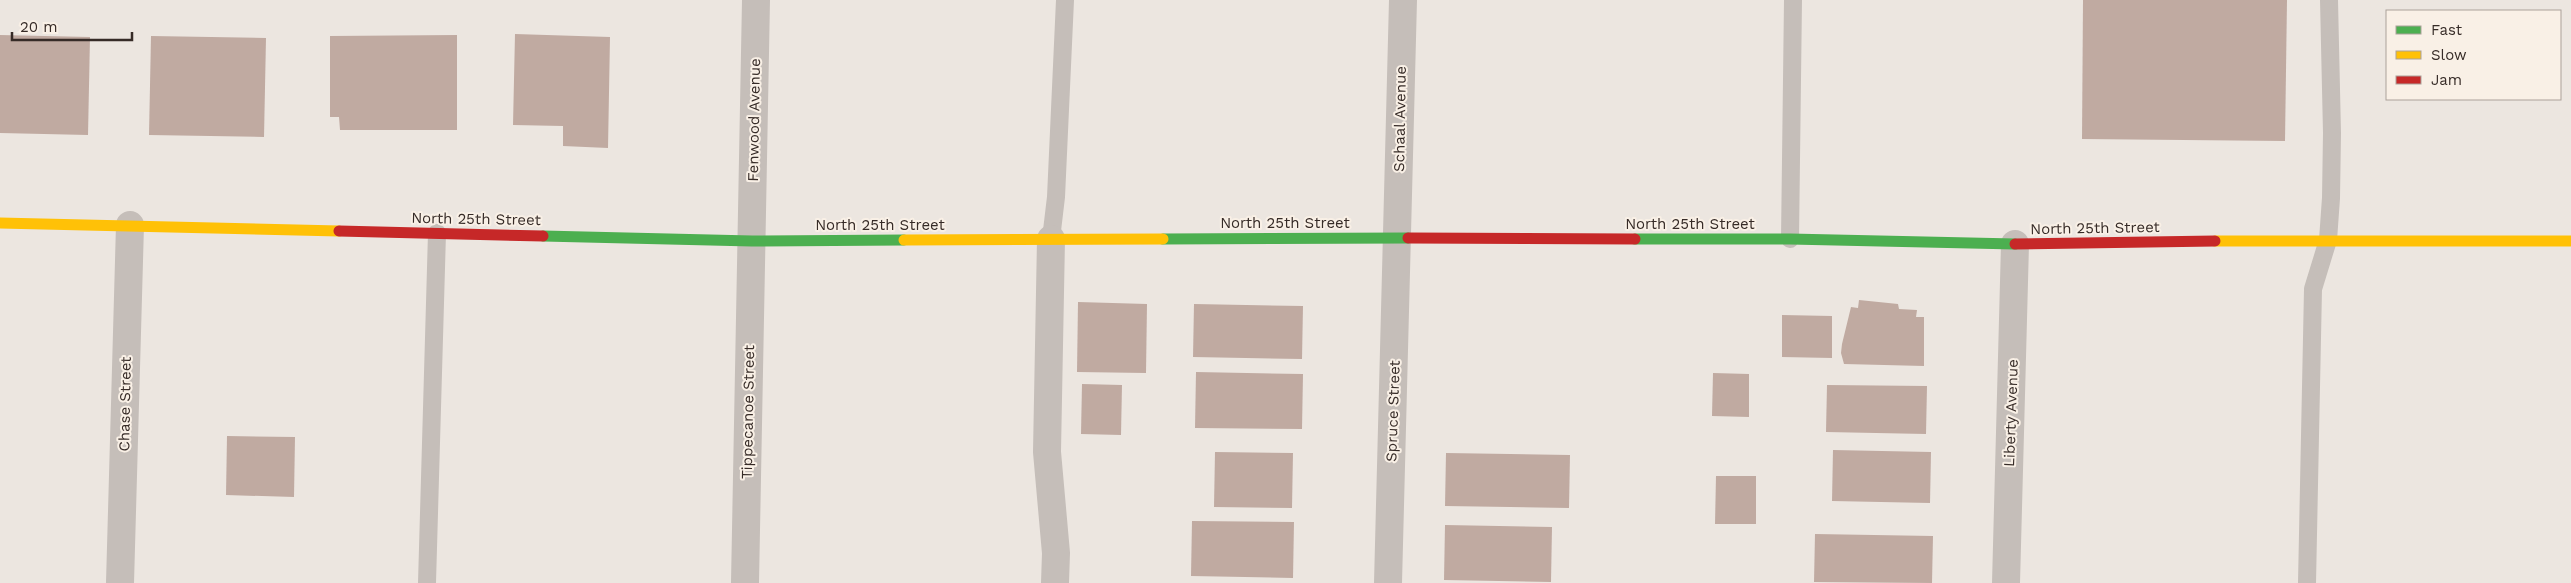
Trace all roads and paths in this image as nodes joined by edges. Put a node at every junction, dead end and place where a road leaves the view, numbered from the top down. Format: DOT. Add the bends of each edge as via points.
graph roads {
  1 [pos="756,0"];
  2 [pos="1065,0"];
  3 [pos="1403,0"];
  4 [pos="1793,0"];
  5 [pos="2329,0"];
  6 [pos="0,223"];
  7 [pos="130,225"];
  8 [pos="437,233"];
  9 [pos="1398,238"];
  10 [pos="1051,239"];
  11 [pos="1790,239"];
  12 [pos="2328,240"];
  13 [pos="752,241"];
  14 [pos="2571,241"];
  15 [pos="2015,244"];
  16 [pos="120,583"];
  17 [pos="427,583"];
  18 [pos="745,583"];
  19 [pos="1055,583"];
  20 [pos="1388,583"];
  21 [pos="2006,583"];
  22 [pos="2307,583"];
  1 -- 13 [label="street, Fenwood Avenue"];
  2 -- 10 [label="lane" via="1056,198"];
  3 -- 9 [label="street, Schaal Avenue"];
  4 -- 11 [label="lane"];
  5 -- 12 [label="lane" via="2332,133"];
  6 -- 7 [label="street, North 25th Street"];
  7 -- 8 [label="street, North 25th Street"];
  7 -- 16 [label="street, Chase Street"];
  8 -- 13 [label="street, North 25th Street"];
  8 -- 17 [label="lane"];
  9 -- 10 [label="street, North 25th Street"];
  9 -- 11 [label="street, North 25th Street"];
  9 -- 20 [label="street, Spruce Street"];
  10 -- 13 [label="street, North 25th Street"];
  10 -- 19 [label="street" via="1047,452 1056,553"];
  11 -- 15 [label="street, North 25th Street"];
  12 -- 14 [label="street, North 25th Street"];
  12 -- 15 [label="street, North 25th Street"];
  12 -- 22 [label="lane" via="2313,289"];
  13 -- 18 [label="street, Tippecanoe Street"];
  15 -- 21 [label="street, Liberty Avenue"];
}
